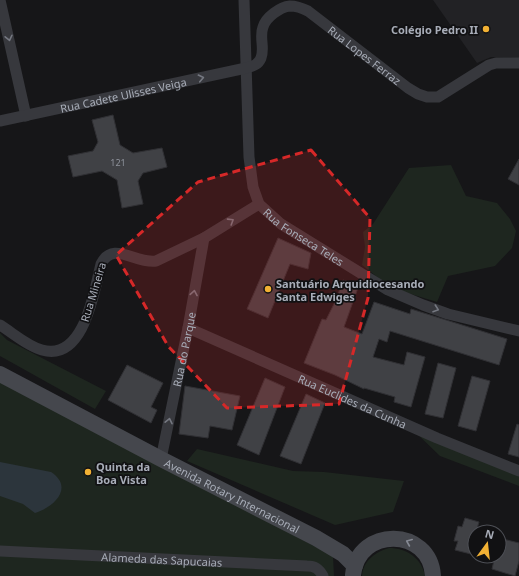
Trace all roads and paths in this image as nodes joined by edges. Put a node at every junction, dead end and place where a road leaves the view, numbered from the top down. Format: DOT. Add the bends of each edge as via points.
graph roads {
  1 [pos="244,0"];
  2 [pos="3,1"];
  3 [pos="519,63"];
  4 [pos="246,68"];
  5 [pos="26,116"];
  6 [pos="0,121"];
  7 [pos="259,204"];
  8 [pos="204,238"];
  9 [pos="0,325"];
  10 [pos="188,328"];
  11 [pos="519,331"];
  12 [pos="0,374"];
  13 [pos="161,459"];
  14 [pos="519,471"];
  15 [pos="316,538"];
  16 [pos="367,548"];
  17 [pos="0,550"];
  18 [pos="354,571"];
  19 [pos="322,574"];
  20 [pos="435,574"];
  1 -- 4 [label="street, Rua Fonseca Teles"];
  2 -- 5 [label="street, one-way"];
  3 -- 4 [label="street, Rua Lopes Ferraz" via="489,65 438,97 427,97 408,88 308,11 301,7 288,6 270,16 263,25 261,58 256,65"];
  5 -- 4 [label="street, Rua Cadete Ulisses Veiga, one-way"];
  4 -- 7 [label="street, Rua Fonseca Teles" via="249,157 253,187"];
  5 -- 6 [label="street, Rua Cadete Ulisses Veiga"];
  8 -- 7 [label="street, Rua Mineira, one-way"];
  7 -- 11 [label="street, Rua Fonseca Teles, one-way" via="281,224 388,290 448,314"];
  8 -- 9 [label="street, Rua Mineira" via="156,261 141,261 119,253 108,254 101,264 90,312 83,326 68,346 57,352 41,350"];
  10 -- 8 [label="street, Rua do Parque, one-way"];
  13 -- 10 [label="street, Rua do Parque, one-way"];
  10 -- 14 [label="street, Rua Euclides da Cunha" via="430,435"];
  12 -- 13 [label="main road, Avenida Rotary Internacional"];
  13 -- 15 [label="main road, Avenida Rotary Internacional"];
  15 -- 16 [label="main road, Avenida Rotary Internacional"];
  15 -- 18 [label="main road, Avenida Rotary Internacional" via="343,554"];
  16 -- 18 [label="main road" via="360,556"];
  20 -- 16 [label="main road, one-way" via="424,552 406,541 385,539"];
  17 -- 19 [label="street, Alameda das Sapucaias" via="307,566 314,567"];
}
